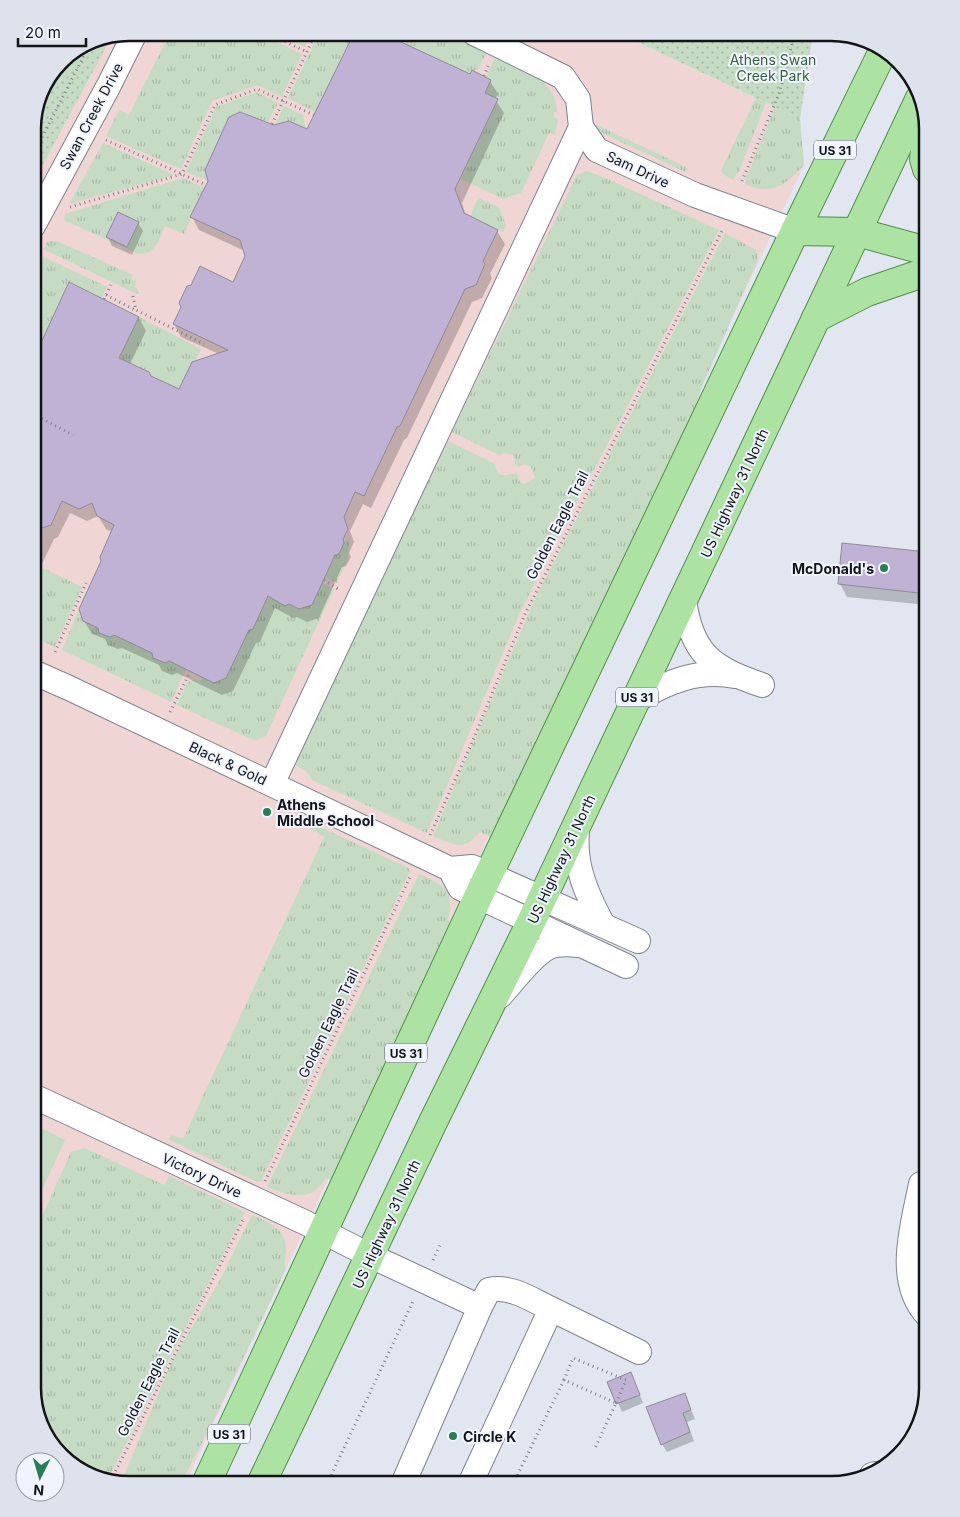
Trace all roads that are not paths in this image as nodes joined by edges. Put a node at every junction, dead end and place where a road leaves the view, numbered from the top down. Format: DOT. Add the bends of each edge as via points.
graph roads {
  1 [pos="130,41"];
  2 [pos="490,41"];
  3 [pos="880,56"];
  4 [pos="916,107"];
  5 [pos="581,126"];
  6 [pos="41,211"];
  7 [pos="795,231"];
  8 [pos="857,232"];
  9 [pos="919,249"];
  10 [pos="919,274"];
  11 [pos="816,318"];
  12 [pos="684,599"];
  13 [pos="41,676"];
  14 [pos="635,701"];
  15 [pos="272,784"];
  16 [pos="577,824"];
  17 [pos="484,886"];
  18 [pos="537,910"];
  19 [pos="603,925"];
  20 [pos="638,940"];
  21 [pos="582,946"];
  22 [pos="626,966"];
  23 [pos="490,1006"];
  24 [pos="41,1100"];
  25 [pos="919,1195"];
  26 [pos="324,1232"];
  27 [pos="371,1256"];
  28 [pos="919,1303"];
  29 [pos="480,1307"];
  30 [pos="551,1309"];
  31 [pos="639,1352"];
  32 [pos="210,1476"];
  33 [pos="266,1476"];
  34 [pos="406,1476"];
  35 [pos="474,1476"];
  1 -- 6 [label="lane, Swan Creek Drive"];
  2 -- 5 [label="lane, Sam Drive" via="564,77 578,99"];
  3 -- 7 [label="main road, US 31"];
  4 -- 8 [label="main road, US 31"];
  5 -- 7 [label="lane, Sam Drive" via="597,150 694,195"];
  5 -- 15 [label="lane"];
  7 -- 8 [label="main road"];
  7 -- 17 [label="main road, US 31"];
  8 -- 9 [label="main road"];
  8 -- 11 [label="main road, US Highway 31 North / US 31"];
  10 -- 11 [label="main road" via="867,292"];
  11 -- 12 [label="main road, US Highway 31 North / US 31"];
  12 -- 14 [label="main road, US Highway 31 North / US 31"];
  12 -- 14 [label="lane" via="689,626 700,648 718,667 752,681 712,674 685,677"];
  13 -- 15 [label="lane, Black & Gold"];
  14 -- 16 [label="main road, US Highway 31 North / US 31"];
  15 -- 17 [label="lane, Black & Gold" via="450,868 472,867"];
  16 -- 18 [label="main road, US Highway 31 North / US 31"];
  16 -- 19 [label="lane" via="577,852 582,879"];
  17 -- 18 [label="lane, Black & Gold"];
  17 -- 26 [label="main road, US 31"];
  18 -- 19 [label="lane"];
  18 -- 21 [label="lane"];
  18 -- 23 [label="main road, US Highway 31 North / US 31"];
  19 -- 20 [label="lane"];
  21 -- 22 [label="lane"];
  21 -- 23 [label="lane" via="565,943 548,948"];
  23 -- 27 [label="main road, US Highway 31 North / US 31"];
  24 -- 26 [label="lane, Victory Drive"];
  25 -- 28 [label="lane" via="908,1255 910,1276"];
  26 -- 27 [label="lane, Victory Drive"];
  26 -- 32 [label="main road, US 31"];
  27 -- 29 [label="lane, Victory Drive"];
  27 -- 33 [label="main road, US Highway 31 North / US 31"];
  29 -- 30 [label="lane" via="489,1290 504,1288"];
  29 -- 34 [label="lane"];
  30 -- 31 [label="lane"];
  30 -- 35 [label="lane"];
}
